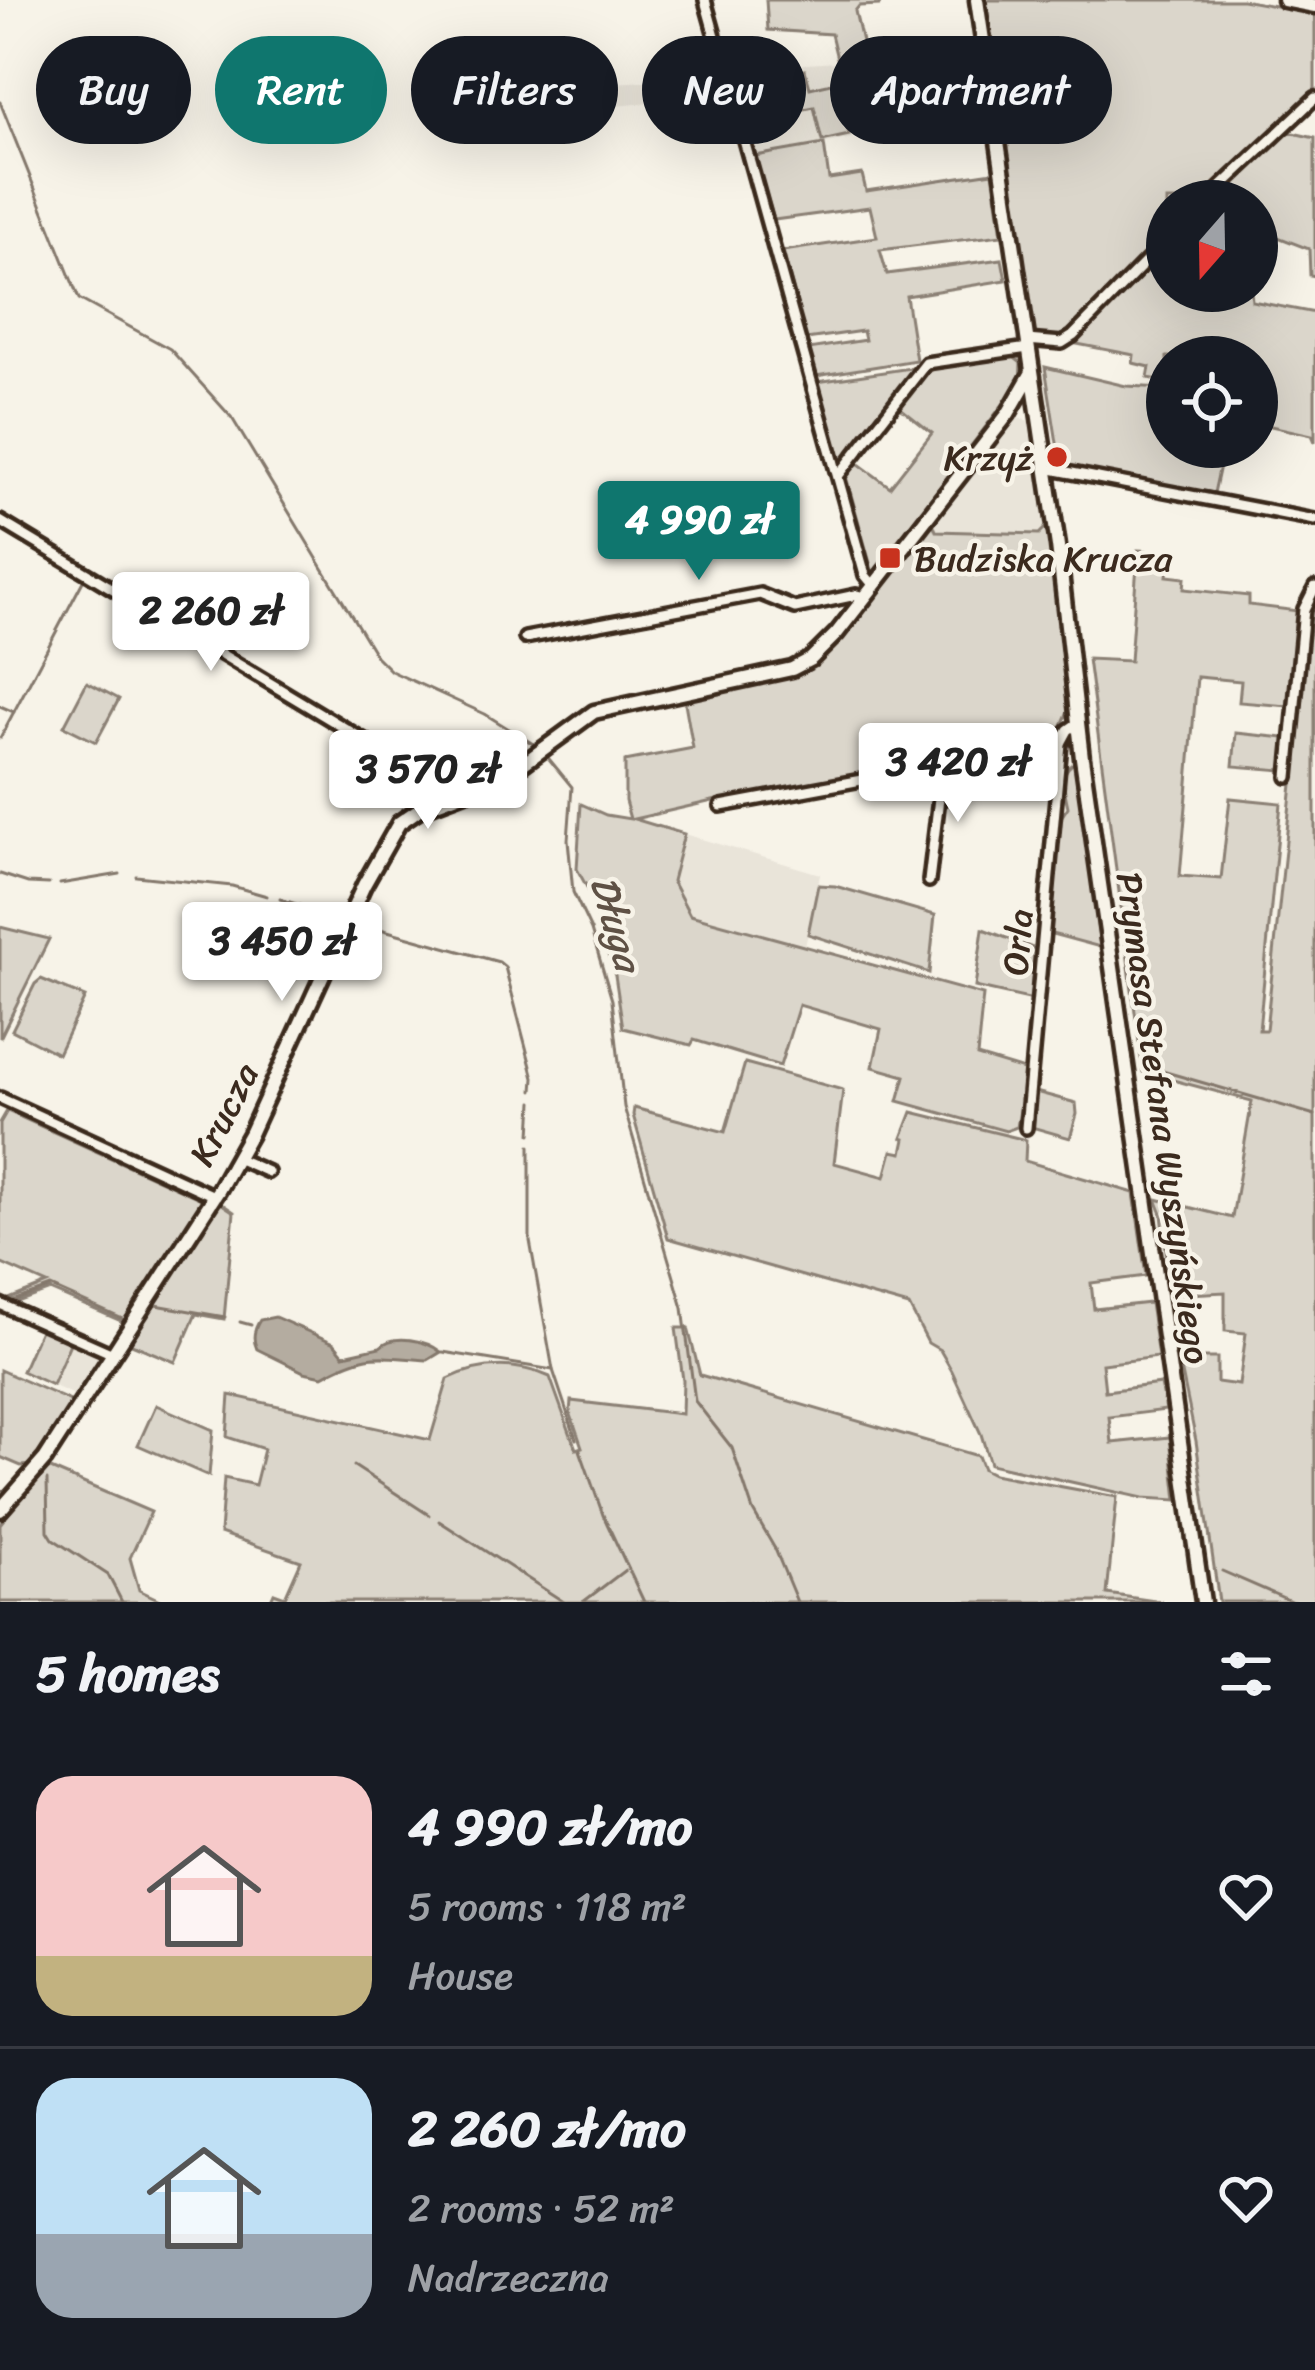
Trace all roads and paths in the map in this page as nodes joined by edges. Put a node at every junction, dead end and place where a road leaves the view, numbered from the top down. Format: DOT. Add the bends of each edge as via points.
graph roads {
  1 [pos="705,0"];
  2 [pos="976,0"];
  3 [pos="1284,0"];
  4 [pos="1315,6"];
  5 [pos="1315,98"];
  6 [pos="1228,180"];
  7 [pos="1146,261"];
  8 [pos="1028,344"];
  9 [pos="1031,373"];
  10 [pos="1037,404"];
  11 [pos="1011,408"];
  12 [pos="1046,468"];
  13 [pos="839,475"];
  14 [pos="1315,520"];
  15 [pos="0,521"];
  16 [pos="1315,586"];
  17 [pos="869,591"];
  18 [pos="526,638"];
  19 [pos="1078,723"];
  20 [pos="1061,743"];
  21 [pos="1082,758"];
  22 [pos="1060,761"];
  23 [pos="943,765"];
  24 [pos="1288,777"];
  25 [pos="448,798"];
  26 [pos="721,806"];
  27 [pos="929,880"];
  28 [pos="0,1098"];
  29 [pos="1026,1128"];
  30 [pos="236,1158"];
  31 [pos="268,1172"];
  32 [pos="214,1196"];
  33 [pos="0,1304"];
  34 [pos="113,1354"];
  35 [pos="0,1510"];
  36 [pos="1202,1602"];
  1 -- 13 [label="street"];
  2 -- 8 [label="street, Prymasa Stefana Wyszyńskiego"];
  3 -- 4 [label="street"];
  5 -- 6 [label="street"];
  7 -- 8 [label="street" via="1072,336"];
  8 -- 9 [label="street, Prymasa Stefana Wyszyńskiego"];
  8 -- 13 [label="street" via="926,363"];
  9 -- 10 [label="street, Prymasa Stefana Wyszyńskiego"];
  9 -- 11 [label="street, Krucza"];
  10 -- 11 [label="street"];
  10 -- 12 [label="street, Prymasa Stefana Wyszyńskiego"];
  11 -- 17 [label="street, Krucza"];
  12 -- 14 [label="street"];
  12 -- 19 [label="street, Prymasa Stefana Wyszyńskiego"];
  13 -- 17 [label="street"];
  15 -- 25 [label="street" via="426,777"];
  16 -- 24 [label="street" via="1304,609"];
  17 -- 18 [label="street" via="795,608 760,594"];
  17 -- 25 [label="street, Krucza" via="804,664 609,706 505,777"];
  19 -- 20 [label="street"];
  19 -- 21 [label="street, Prymasa Stefana Wyszyńskiego"];
  20 -- 22 [label="street, Orla"];
  20 -- 23 [label="street"];
  21 -- 22 [label="street"];
  21 -- 36 [label="street, Prymasa Stefana Wyszyńskiego"];
  22 -- 29 [label="street, Orla"];
  23 -- 26 [label="street"];
  23 -- 27 [label="street"];
  25 -- 30 [label="street, Krucza" via="404,818 387,839"];
  28 -- 32 [label="street"];
  30 -- 31 [label="street"];
  30 -- 32 [label="street, Krucza"];
  32 -- 34 [label="street, Krucza"];
  33 -- 34 [label="street"];
  34 -- 35 [label="street, Krucza" via="45,1459"];
}
